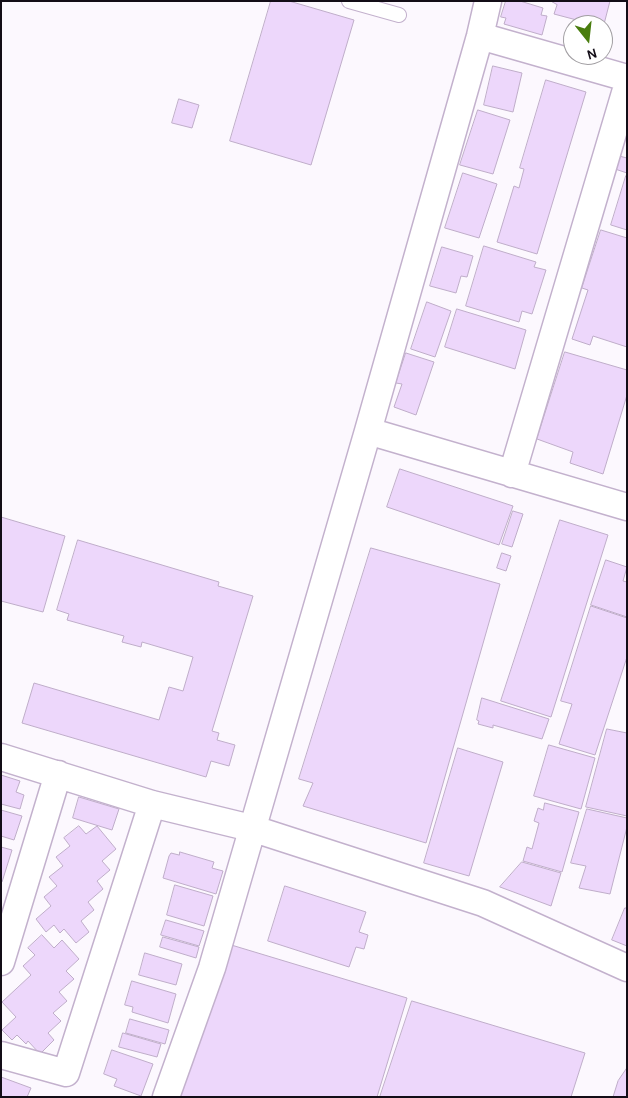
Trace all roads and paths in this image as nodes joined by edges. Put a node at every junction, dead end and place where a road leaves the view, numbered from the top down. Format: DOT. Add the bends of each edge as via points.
graph roads {
  1 [pos="348,1"];
  2 [pos="488,1"];
  3 [pos="399,15"];
  4 [pos="480,36"];
  5 [pos="627,78"];
  6 [pos="627,86"];
  7 [pos="368,431"];
  8 [pos="512,474"];
  9 [pos="627,506"];
  10 [pos="1,757"];
  11 [pos="58,774"];
  12 [pos="152,804"];
  13 [pos="251,828"];
  14 [pos="10,900"];
  15 [pos="1,962"];
  16 [pos="627,968"];
  17 [pos="1,1056"];
  18 [pos="166,1097"];
  1 -- 3 [label="lane"];
  2 -- 4 [label="street"];
  4 -- 5 [label="street"];
  4 -- 7 [label="street"];
  6 -- 8 [label="street"];
  7 -- 8 [label="street"];
  7 -- 13 [label="street"];
  8 -- 9 [label="street"];
  10 -- 11 [label="street"];
  11 -- 12 [label="street"];
  11 -- 14 [label="street"];
  12 -- 13 [label="street"];
  12 -- 17 [label="street" via="66,1073"];
  13 -- 16 [label="street" via="482,902"];
  13 -- 18 [label="street" via="212,968"];
  14 -- 15 [label="street"];
}
